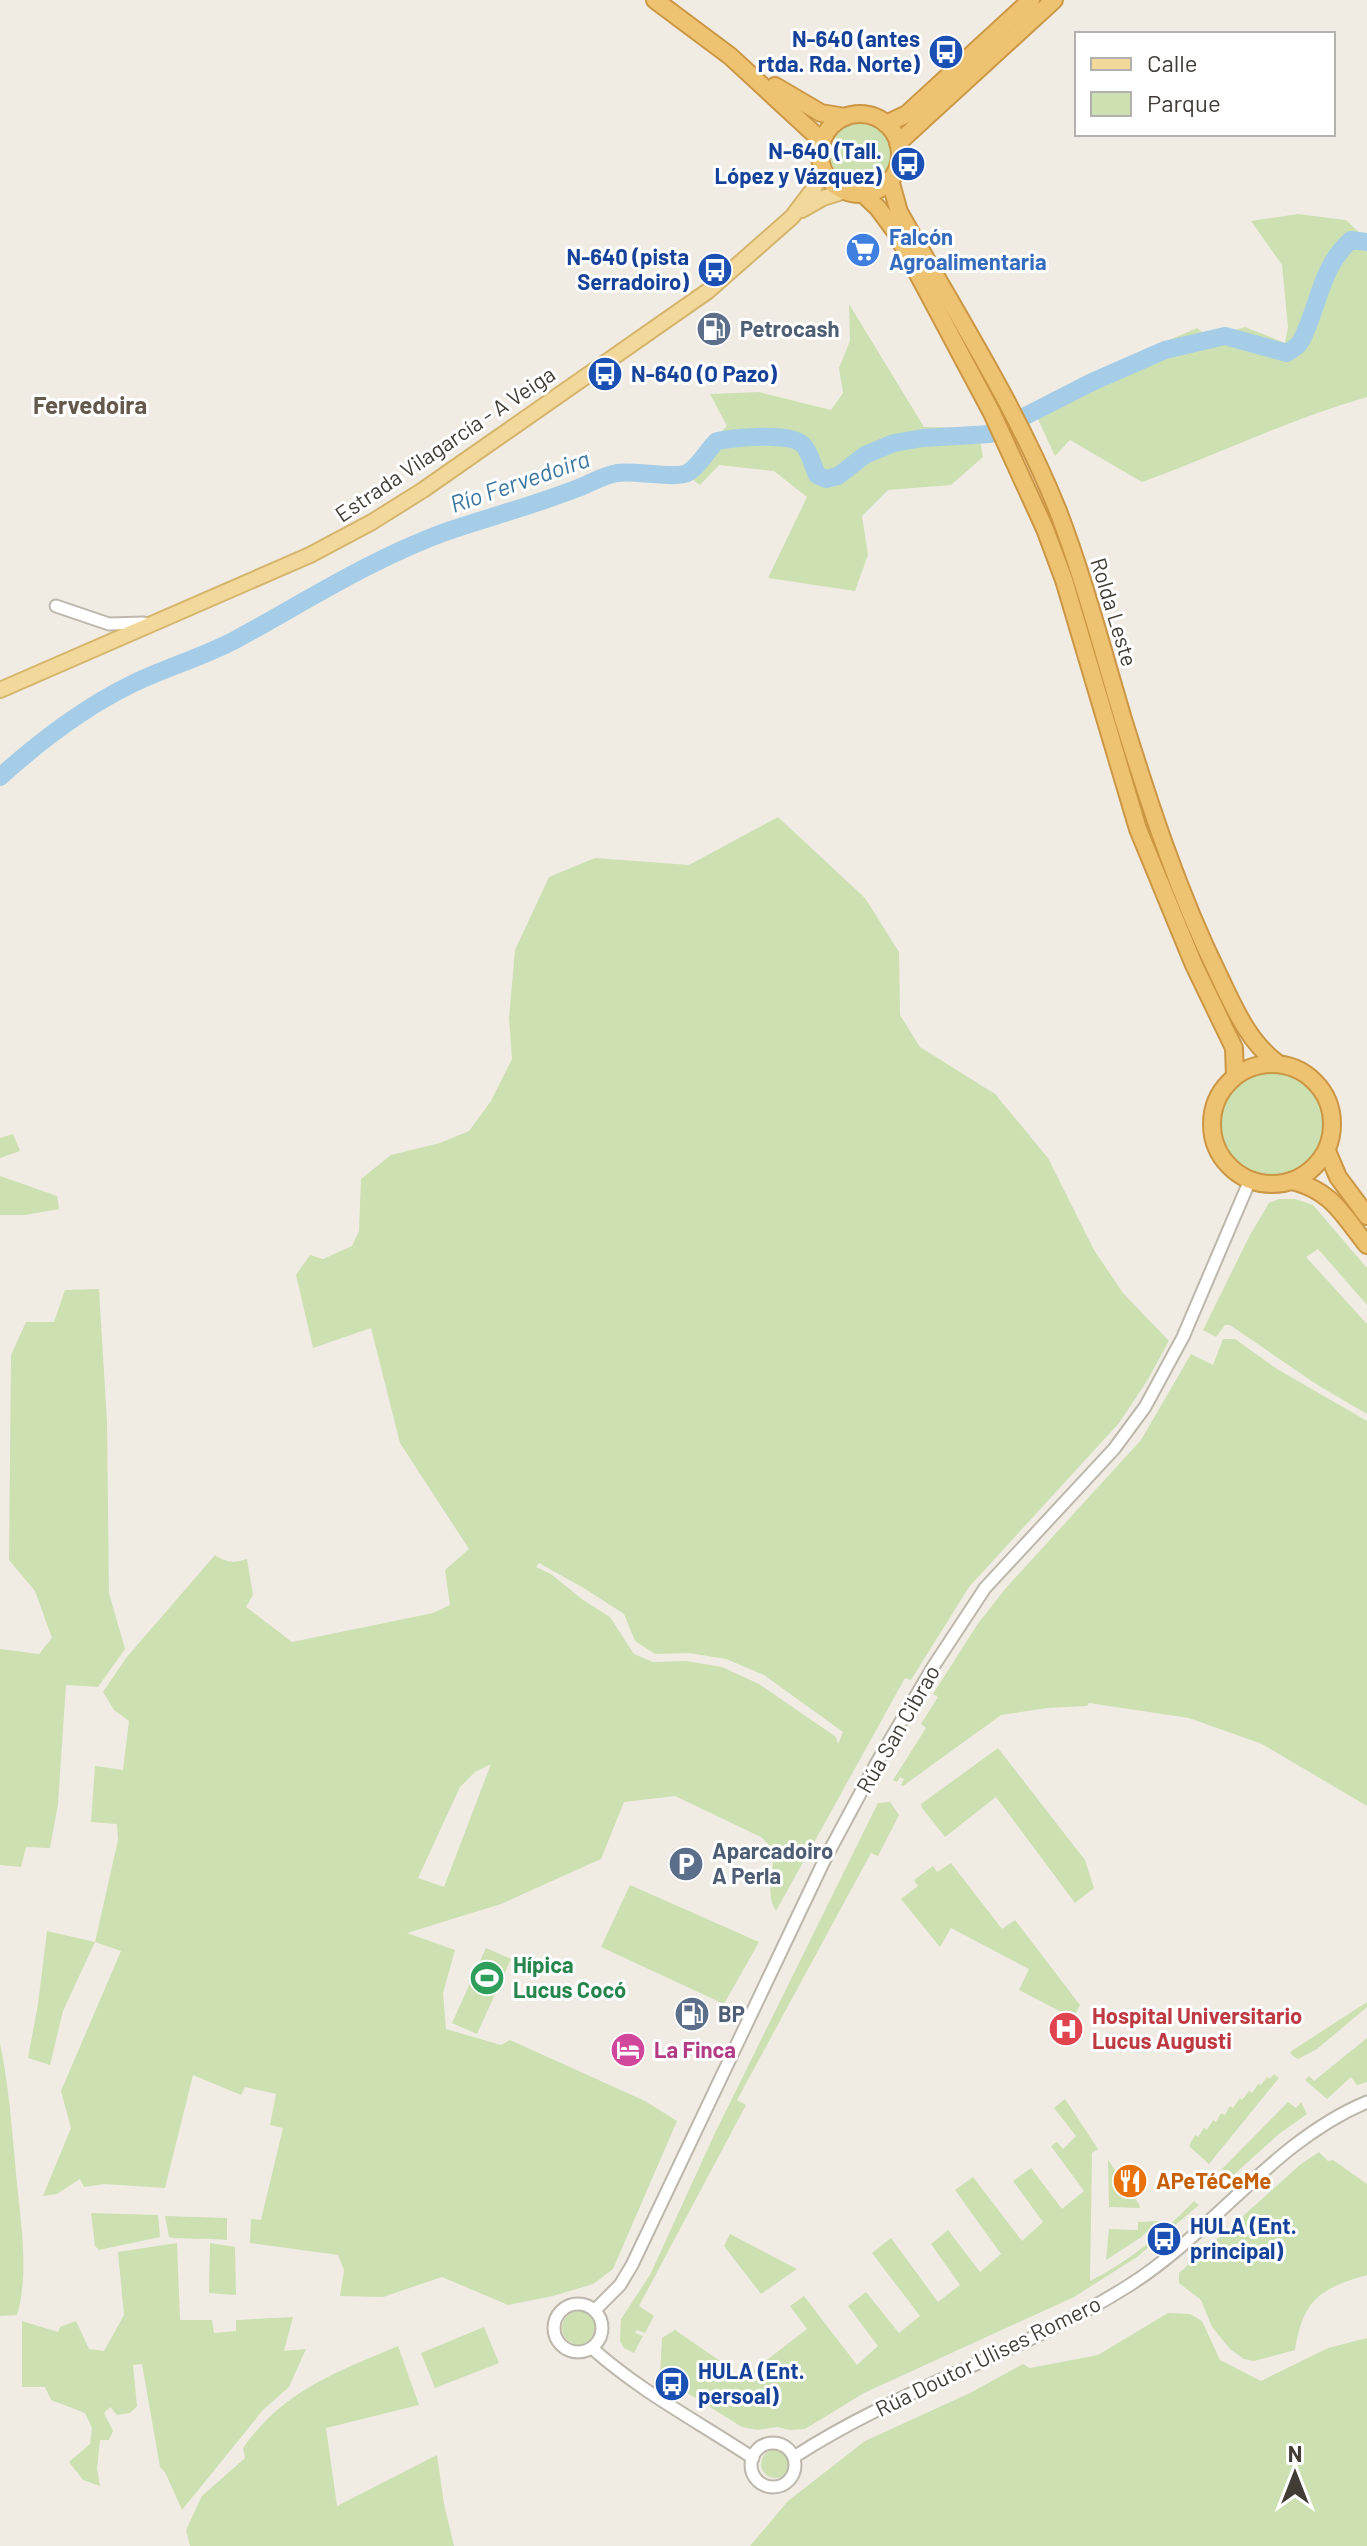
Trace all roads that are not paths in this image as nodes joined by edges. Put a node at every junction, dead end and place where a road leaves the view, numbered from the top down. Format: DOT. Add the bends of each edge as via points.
graph roads {
  1 [pos="655,0"];
  2 [pos="1031,0"];
  3 [pos="1054,0"];
  4 [pos="743,67"];
  5 [pos="845,117"];
  6 [pos="886,124"];
  7 [pos="822,141"];
  8 [pos="898,143"];
  9 [pos="823,168"];
  10 [pos="890,180"];
  11 [pos="845,191"];
  12 [pos="862,193"];
  13 [pos="792,217"];
  14 [pos="56,606"];
  15 [pos="164,618"];
  16 [pos="0,690"];
  17 [pos="1277,1063"];
  18 [pos="1235,1076"];
  19 [pos="1327,1151"];
  20 [pos="1250,1180"];
  21 [pos="1293,1181"];
  22 [pos="1367,1216"];
  23 [pos="1367,1245"];
  24 [pos="1367,2102"];
  25 [pos="595,2310"];
  26 [pos="593,2349"];
  27 [pos="794,2457"];
  28 [pos="753,2458"];
  1 -- 4 [label="highway"];
  2 -- 6 [label="highway" via="907,114"];
  3 -- 8 [label="highway"];
  4 -- 5 [label="highway" via="821,113"];
  4 -- 7 [label="highway"];
  5 -- 6 [label="highway" via="868,115"];
  5 -- 7 [label="highway"];
  6 -- 8 [label="highway"];
  7 -- 9 [label="highway"];
  8 -- 10 [label="highway" via="899,162"];
  9 -- 11 [label="highway"];
  9 -- 13 [label="main road, Estrada Vilagarcía - A Veiga"];
  10 -- 12 [label="highway"];
  10 -- 17 [label="highway, Rolda Leste" via="899,212 1030,446 1080,572 1172,868 1250,1037"];
  11 -- 12 [label="highway"];
  11 -- 13 [label="main road, Estrada Vilagarcía - A Veiga"];
  12 -- 18 [label="highway, Rolda Leste" via="895,231 1041,518 1152,867 1234,1048"];
  13 -- 15 [label="main road, Estrada Vilagarcía - A Veiga" via="708,291 423,490 310,555"];
  14 -- 15 [label="street" via="120,625"];
  15 -- 16 [label="main road, Estrada Vilagarcía - A Veiga"];
  17 -- 18 [label="highway"];
  17 -- 19 [label="highway, Rolda Leste" via="1308,1075 1321,1087 1333,1118"];
  18 -- 20 [label="highway" via="1222,1089 1211,1124 1228,1165"];
  19 -- 21 [label="highway"];
  19 -- 22 [label="highway" via="1338,1177"];
  20 -- 21 [label="highway"];
  20 -- 25 [label="street, Rúa San Cibrao" via="1183,1337 1145,1407 1114,1449 985,1588 933,1667 824,1861 632,2265"];
  21 -- 23 [label="highway" via="1325,1194"];
  24 -- 27 [label="street, Rúa Doutor Ulises Romero" via="1297,2144 1132,2284 1066,2322 874,2409"];
  25 -- 26 [label="street" via="603,2331"];
  25 -- 26 [label="street" via="569,2305 554,2323 557,2342 565,2349"];
  26 -- 28 [label="street" via="639,2387"];
  27 -- 28 [label="street" via="773,2443 760,2447"];
  27 -- 28 [label="street" via="793,2474 774,2487 756,2478"];
}
